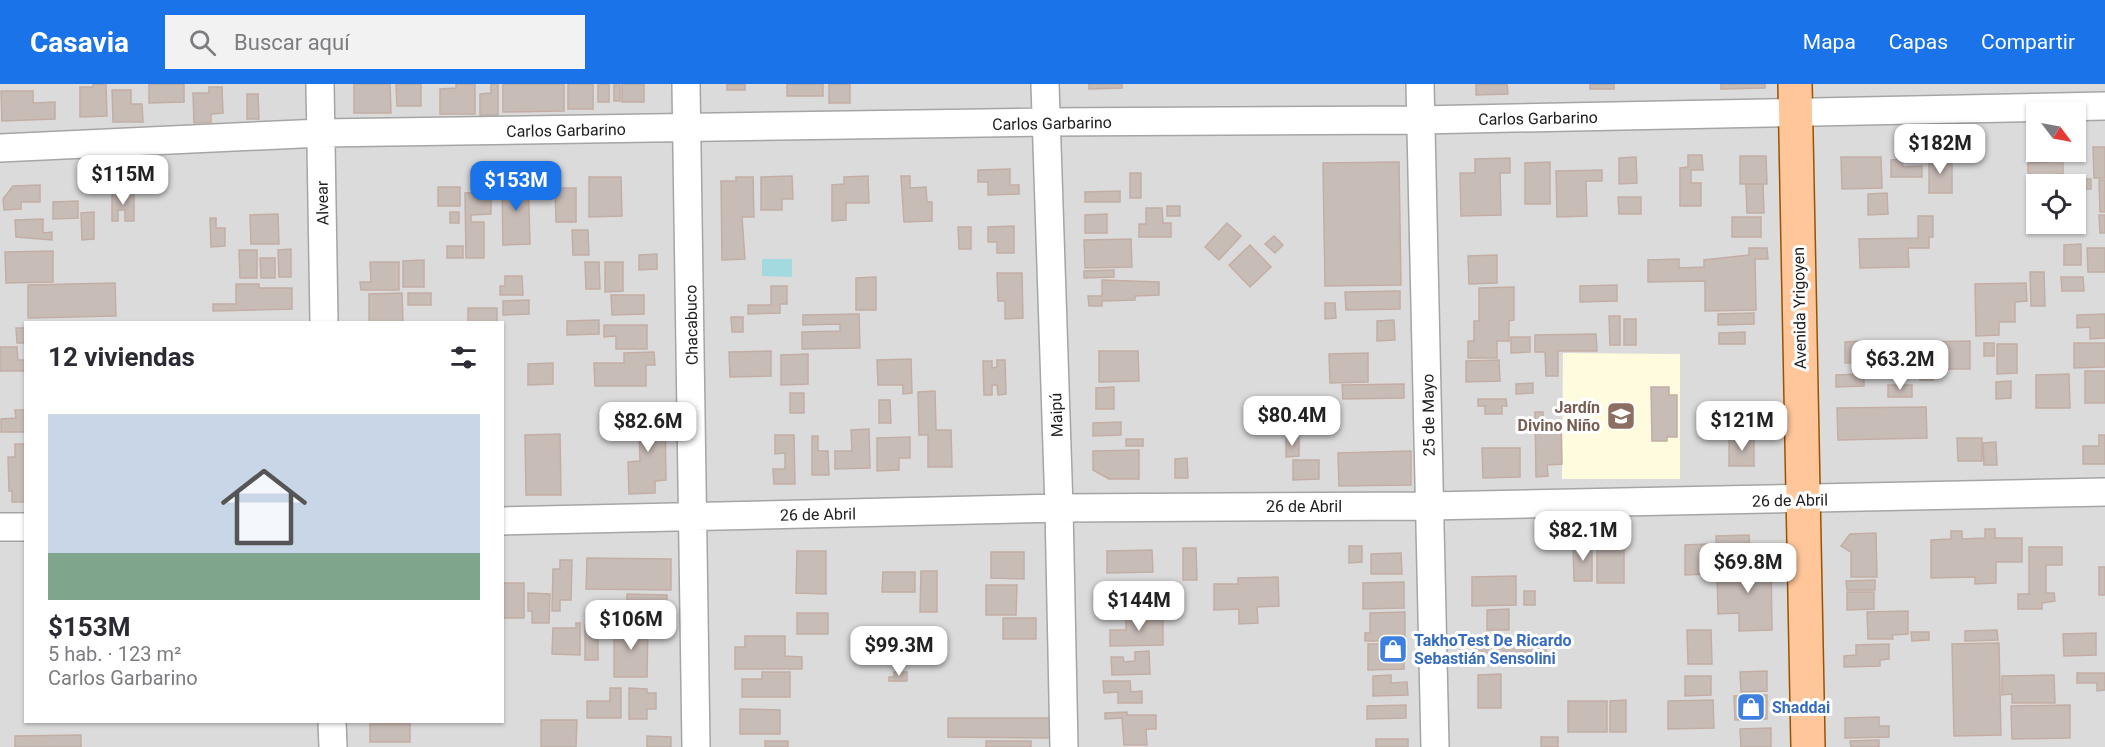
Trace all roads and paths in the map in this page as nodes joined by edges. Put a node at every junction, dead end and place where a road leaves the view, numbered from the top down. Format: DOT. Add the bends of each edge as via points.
graph roads {
  1 [pos="320,84"];
  2 [pos="686,84"];
  3 [pos="1045,84"];
  4 [pos="1420,84"];
  5 [pos="1795,99"];
  6 [pos="2105,106"];
  7 [pos="1420,120"];
  8 [pos="1046,122"];
  9 [pos="687,129"];
  10 [pos="321,133"];
  11 [pos="0,148"];
  12 [pos="324,321"];
  13 [pos="2105,492"];
  14 [pos="1802,500"];
  15 [pos="1430,506"];
  16 [pos="1059,508"];
  17 [pos="694,518"];
  18 [pos="504,521"];
  19 [pos="0,527"];
  20 [pos="24,527"];
  21 [pos="332,723"];
  22 [pos="333,747"];
  23 [pos="696,747"];
  24 [pos="1064,747"];
  25 [pos="1435,747"];
  26 [pos="1808,747"];
  1 -- 10 [label="street, Alvear"];
  2 -- 9 [label="street, Chacabuco"];
  3 -- 8 [label="street, Maipú"];
  4 -- 7 [label="street, 25 de Mayo"];
  5 -- 6 [label="street, Carlos Garbarino"];
  5 -- 7 [label="street, Carlos Garbarino"];
  5 -- 14 [label="main road, Avenida Yrigoyen"];
  7 -- 8 [label="street, Carlos Garbarino"];
  7 -- 15 [label="street, 25 de Mayo"];
  8 -- 9 [label="street, Carlos Garbarino"];
  8 -- 16 [label="street, Maipú"];
  9 -- 10 [label="street, Carlos Garbarino"];
  9 -- 17 [label="street, Chacabuco"];
  10 -- 11 [label="street, Carlos Garbarino"];
  10 -- 12 [label="street, Alvear"];
  13 -- 14 [label="street, 26 de Abril"];
  14 -- 15 [label="street, 26 de Abril"];
  14 -- 26 [label="main road, Avenida Yrigoyen"];
  15 -- 16 [label="street, 26 de Abril"];
  15 -- 25 [label="street, 25 de Mayo"];
  16 -- 17 [label="street, 26 de Abril"];
  16 -- 24 [label="street, Maipú"];
  17 -- 18 [label="street, 26 de Abril"];
  17 -- 23 [label="street, Chacabuco"];
  19 -- 20 [label="street"];
  21 -- 22 [label="street"];
}
